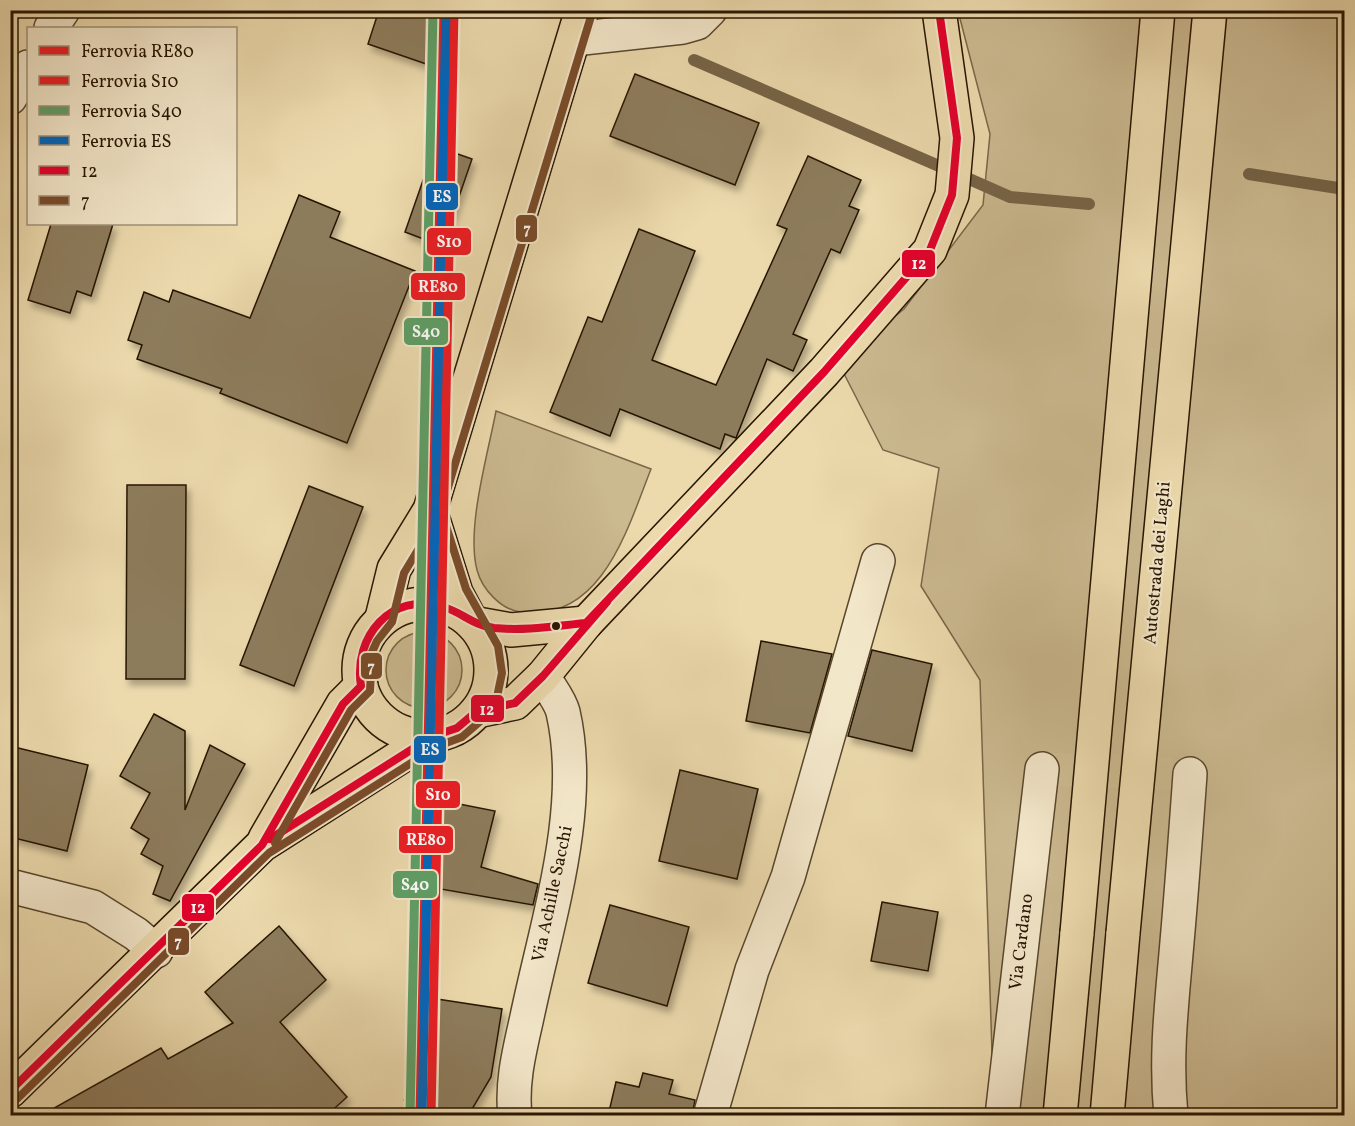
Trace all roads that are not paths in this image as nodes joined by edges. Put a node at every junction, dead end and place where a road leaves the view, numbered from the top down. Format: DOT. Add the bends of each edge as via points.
graph roads {
  1 [pos="63,10"];
  2 [pos="710,10"];
  3 [pos="939,10"];
  4 [pos="1158,10"];
  5 [pos="1210,10"];
  6 [pos="578,25"];
  7 [pos="52,27"];
  8 [pos="27,69"];
  9 [pos="10,98"];
  10 [pos="430,510"];
  11 [pos="878,561"];
  12 [pos="382,618"];
  13 [pos="472,623"];
  14 [pos="586,623"];
  15 [pos="543,676"];
  16 [pos="361,686"];
  17 [pos="477,711"];
  18 [pos="433,736"];
  19 [pos="1042,769"];
  20 [pos="1190,774"];
  21 [pos="262,845"];
  22 [pos="10,886"];
  23 [pos="156,951"];
  24 [pos="10,1091"];
  25 [pos="515,1116"];
  26 [pos="710,1116"];
  27 [pos="1002,1116"];
  28 [pos="1060,1116"];
  29 [pos="1107,1116"];
  30 [pos="1171,1116"];
  1 -- 7 [label="street"];
  2 -- 6 [label="street" via="697,23 683,27"];
  3 -- 14 [label="main road" via="957,138 952,195 930,250 824,372"];
  4 -- 28 [label="main road, bridge"];
  5 -- 29 [label="main road, Autostrada dei Laghi, bridge"];
  6 -- 10 [label="main road"];
  8 -- 9 [label="street"];
  10 -- 12 [label="main road" via="394,569"];
  10 -- 13 [label="main road" via="456,593"];
  11 -- 26 [label="street" via="788,876 752,970"];
  12 -- 13 [label="main road" via="397,609 426,603 451,608"];
  12 -- 16 [label="main road" via="362,649"];
  13 -- 14 [label="main road" via="511,630"];
  13 -- 17 [label="main road" via="488,650 492,673"];
  14 -- 15 [label="main road"];
  15 -- 17 [label="main road" via="515,703"];
  15 -- 25 [label="street, Via Achille Sacchi" via="563,709 569,818 519,1054 513,1096"];
  16 -- 18 [label="main road" via="374,712 385,723 413,736"];
  16 -- 21 [label="main road" via="343,705"];
  17 -- 18 [label="main road" via="457,728"];
  18 -- 21 [label="main road"];
  19 -- 27 [label="street, Via Cardano"];
  20 -- 30 [label="street" via="1170,999 1167,1075"];
  21 -- 23 [label="main road"];
  22 -- 23 [label="street" via="93,907"];
  23 -- 24 [label="main road"];
}
